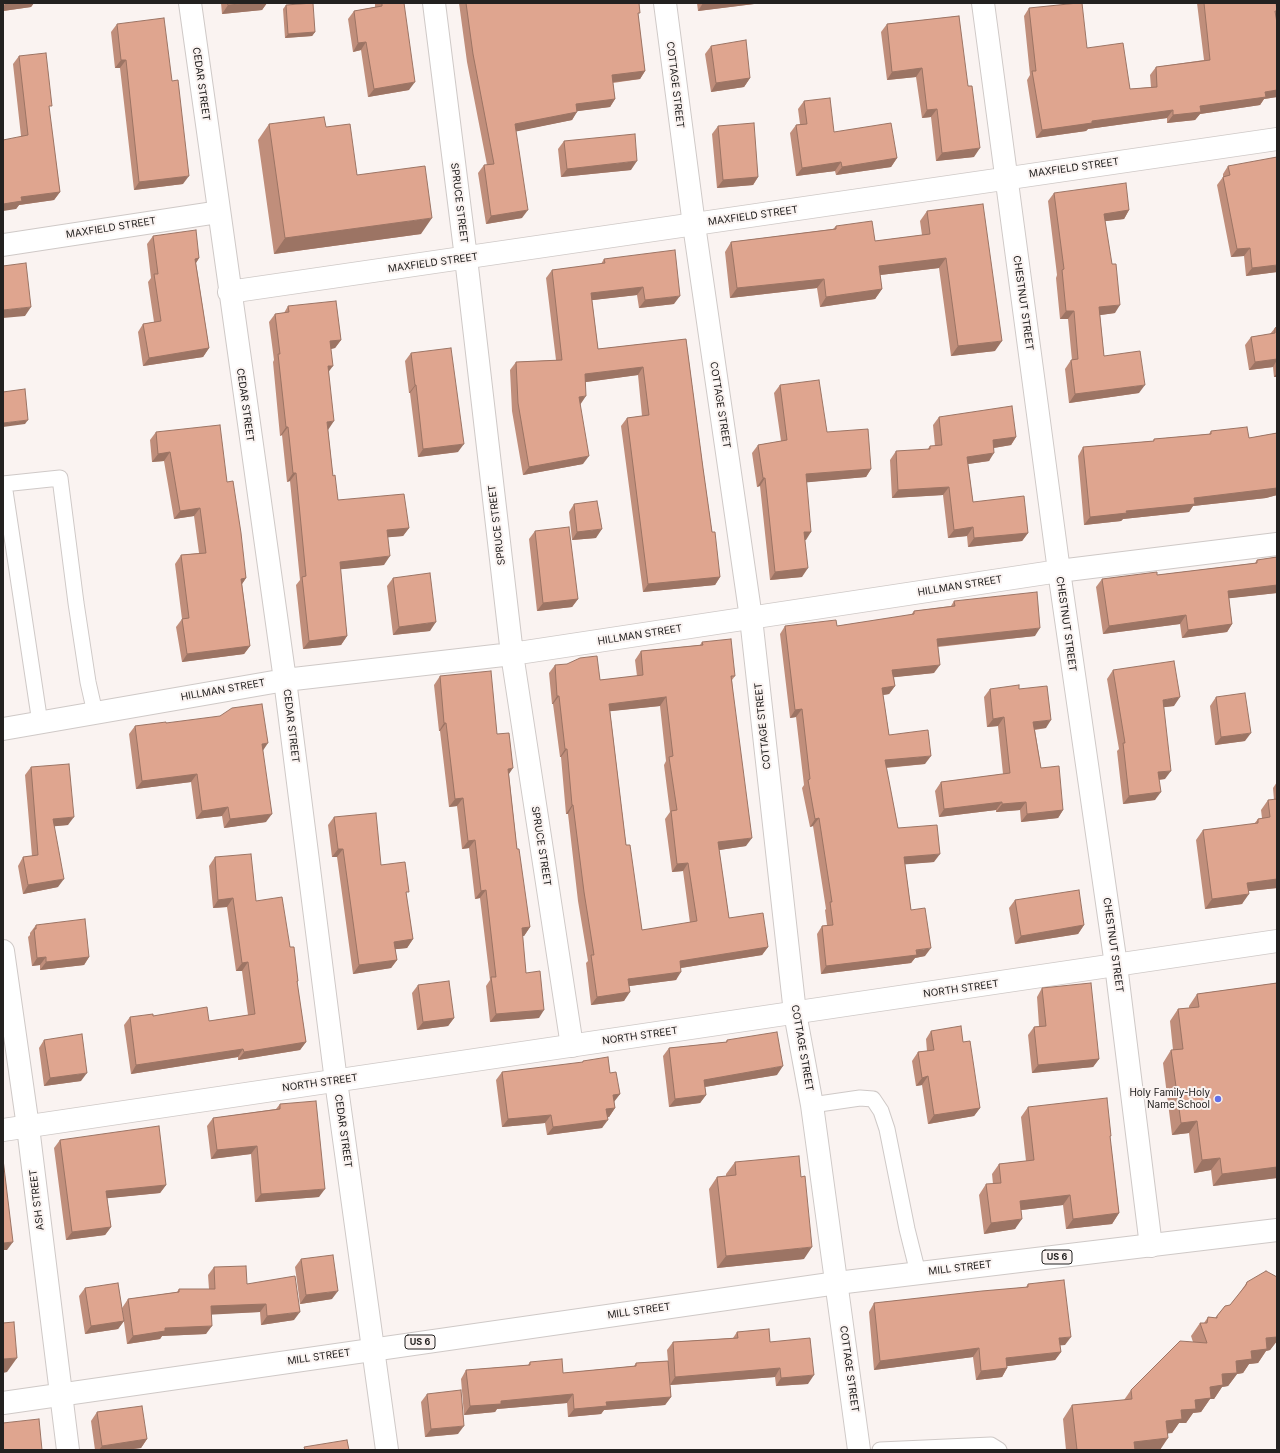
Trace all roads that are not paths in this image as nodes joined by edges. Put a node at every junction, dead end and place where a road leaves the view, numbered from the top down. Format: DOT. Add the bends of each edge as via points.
graph roads {
  1 [pos="190,3"];
  2 [pos="434,3"];
  3 [pos="665,3"];
  4 [pos="983,3"];
  5 [pos="1277,139"];
  6 [pos="1006,178"];
  7 [pos="219,212"];
  8 [pos="694,224"];
  9 [pos="3,245"];
  10 [pos="466,258"];
  11 [pos="229,292"];
  12 [pos="4,484"];
  13 [pos="1277,544"];
  14 [pos="1059,571"];
  15 [pos="751,618"];
  16 [pos="512,654"];
  17 [pos="285,680"];
  18 [pos="94,713"];
  19 [pos="40,723"];
  20 [pos="3,729"];
  21 [pos="1277,942"];
  22 [pos="3,951"];
  23 [pos="1116,965"];
  24 [pos="795,1013"];
  25 [pos="572,1046"];
  26 [pos="336,1081"];
  27 [pos="812,1105"];
  28 [pos="28,1127"];
  29 [pos="3,1130"];
  30 [pos="1277,1230"];
  31 [pos="1152,1246"];
  32 [pos="918,1273"];
  33 [pos="837,1283"];
  34 [pos="373,1349"];
  35 [pos="60,1394"];
  36 [pos="3,1403"];
  37 [pos="68,1450"];
  38 [pos="387,1450"];
  39 [pos="859,1450"];
  40 [pos="880,1450"];
  41 [pos="999,1450"];
  1 -- 7 [label="street, CEDAR STREET"];
  2 -- 10 [label="street, SPRUCE STREET"];
  3 -- 8 [label="street, COTTAGE STREET"];
  4 -- 6 [label="street, CHESTNUT STREET"];
  5 -- 6 [label="street, MAXFIELD STREET"];
  6 -- 8 [label="street, MAXFIELD STREET"];
  6 -- 14 [label="street, CHESTNUT STREET"];
  7 -- 9 [label="street, MAXFIELD STREET"];
  7 -- 11 [label="street, CEDAR STREET"];
  8 -- 10 [label="street, MAXFIELD STREET"];
  8 -- 15 [label="street, COTTAGE STREET"];
  10 -- 11 [label="street, MAXFIELD STREET"];
  10 -- 16 [label="street, SPRUCE STREET"];
  11 -- 17 [label="street, CEDAR STREET"];
  12 -- 18 [label="lane" via="60,478 76,603"];
  12 -- 19 [label="lane"];
  13 -- 14 [label="street, HILLMAN STREET"];
  14 -- 15 [label="street, HILLMAN STREET"];
  14 -- 23 [label="street, CHESTNUT STREET"];
  15 -- 16 [label="street, HILLMAN STREET"];
  15 -- 24 [label="street, COTTAGE STREET"];
  16 -- 17 [label="street, HILLMAN STREET"];
  16 -- 25 [label="street, SPRUCE STREET"];
  17 -- 18 [label="street, HILLMAN STREET"];
  17 -- 26 [label="street, CEDAR STREET"];
  18 -- 19 [label="street, HILLMAN STREET"];
  19 -- 20 [label="street, HILLMAN STREET"];
  21 -- 23 [label="street, NORTH STREET"];
  22 -- 28 [label="street, ASH STREET"];
  23 -- 24 [label="street, NORTH STREET"];
  23 -- 31 [label="street, CHESTNUT STREET"];
  24 -- 25 [label="street, NORTH STREET"];
  24 -- 27 [label="street, COTTAGE STREET"];
  25 -- 26 [label="street, NORTH STREET"];
  26 -- 28 [label="street, NORTH STREET"];
  26 -- 34 [label="street, CEDAR STREET"];
  27 -- 32 [label="lane" via="860,1098 873,1099 881,1111"];
  27 -- 33 [label="street, COTTAGE STREET"];
  28 -- 29 [label="street, NORTH STREET"];
  28 -- 35 [label="street, ASH STREET"];
  30 -- 31 [label="street, MILL STREET / US 6"];
  31 -- 32 [label="street, MILL STREET / US 6"];
  32 -- 33 [label="street, MILL STREET / US 6"];
  33 -- 34 [label="street, MILL STREET / US 6"];
  33 -- 39 [label="street, COTTAGE STREET"];
  34 -- 35 [label="street, MILL STREET / US 6"];
  34 -- 38 [label="street, CEDAR STREET"];
  35 -- 36 [label="street, MILL STREET / US 6"];
  35 -- 37 [label="street, ASH STREET"];
  40 -- 41 [label="lane" via="991,1445"];
}
